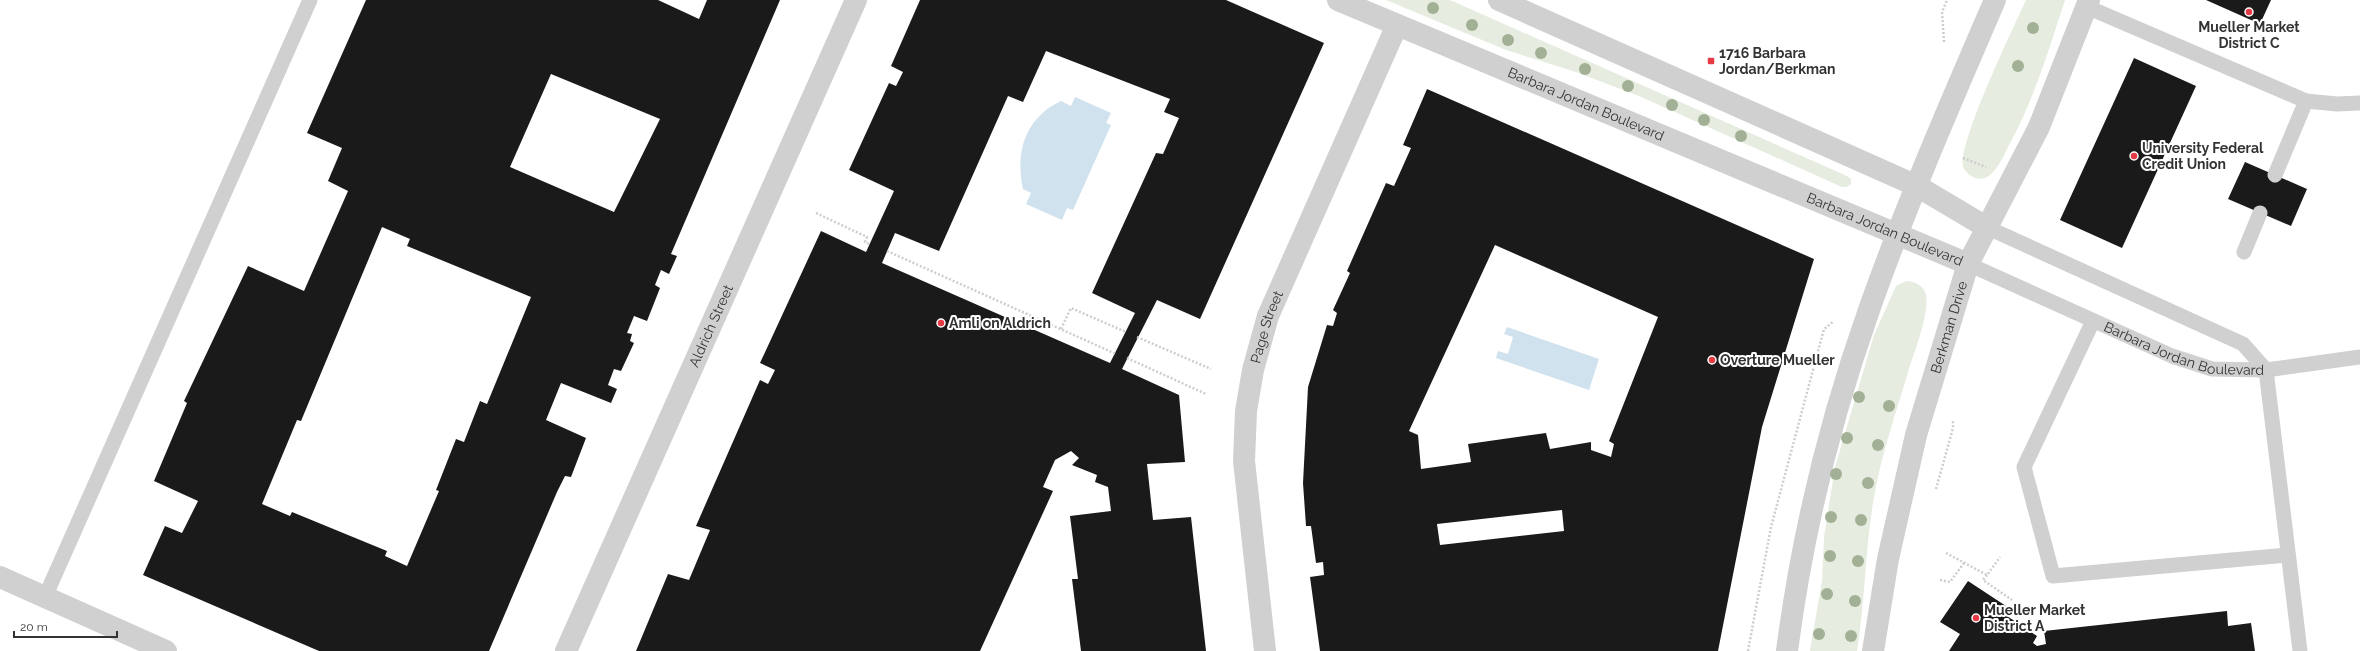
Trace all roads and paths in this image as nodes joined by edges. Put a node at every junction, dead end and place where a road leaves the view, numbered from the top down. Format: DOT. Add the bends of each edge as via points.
graph roads {
  1 [pos="310,0"];
  2 [pos="856,0"];
  3 [pos="1338,0"];
  4 [pos="1499,0"];
  5 [pos="1947,0"];
  6 [pos="1995,0"];
  7 [pos="2088,4"];
  8 [pos="1397,25"];
  9 [pos="1944,48"];
  10 [pos="2306,101"];
  11 [pos="2360,103"];
  12 [pos="1963,158"];
  13 [pos="1988,168"];
  14 [pos="2275,175"];
  15 [pos="1917,186"];
  16 [pos="816,213"];
  17 [pos="2260,213"];
  18 [pos="1986,227"];
  19 [pos="1898,235"];
  20 [pos="870,244"];
  21 [pos="887,251"];
  22 [pos="2244,252"];
  23 [pos="1968,264"];
  24 [pos="2093,321"];
  25 [pos="1061,329"];
  26 [pos="1126,332"];
  27 [pos="1138,337"];
  28 [pos="1116,354"];
  29 [pos="2360,357"];
  30 [pos="1127,358"];
  31 [pos="1211,369"];
  32 [pos="2266,370"];
  33 [pos="1206,394"];
  34 [pos="1946,553"];
  35 [pos="2288,555"];
  36 [pos="2000,557"];
  37 [pos="1964,563"];
  38 [pos="1987,575"];
  39 [pos="0,578"];
  40 [pos="1940,580"];
  41 [pos="44,597"];
  42 [pos="2012,600"];
  43 [pos="166,651"];
  44 [pos="566,651"];
  45 [pos="1265,651"];
  46 [pos="1786,651"];
  47 [pos="1873,651"];
  48 [pos="2300,651"];
  1 -- 41 [label="lane"];
  2 -- 44 [label="street, Aldrich Street"];
  3 -- 8 [label="street, Barbara Jordan Boulevard"];
  4 -- 15 [label="street, Barbara Jordan Boulevard"];
  5 -- 9 [label="path" via="1942,12"];
  6 -- 15 [label="street"];
  7 -- 10 [label="lane"];
  7 -- 18 [label="street, Berkman Drive" via="2039,127"];
  8 -- 19 [label="street, Barbara Jordan Boulevard"];
  8 -- 45 [label="street, Page Street" via="1268,316 1253,370 1246,411 1244,461"];
  10 -- 11 [label="lane"];
  10 -- 14 [label="lane"];
  12 -- 13 [label="path"];
  15 -- 18 [label="street, Barbara Jordan Boulevard"];
  15 -- 19 [label="street"];
  16 -- 20 [label="path" via="867,237 865,242"];
  17 -- 22 [label="lane"];
  18 -- 23 [label="street, Berkman Drive"];
  18 -- 32 [label="lane, Barbara Jordan Boulevard" via="2243,344"];
  19 -- 23 [label="street, Barbara Jordan Boulevard"];
  19 -- 46 [label="street" via="1868,312 1816,488"];
  21 -- 25 [label="path"];
  23 -- 24 [label="lane, Barbara Jordan Boulevard"];
  23 -- 47 [label="street, Berkman Drive" via="1916,435 1888,559"];
  24 -- 32 [label="lane, Barbara Jordan Boulevard" via="2172,356 2212,369"];
  24 -- 35 [label="lane" via="2024,467 2053,576"];
  25 -- 26 [label="path" via="1071,308"];
  25 -- 28 [label="path"];
  27 -- 31 [label="path"];
  29 -- 32 [label="lane"];
  30 -- 33 [label="path"];
  32 -- 35 [label="lane"];
  34 -- 37 [label="path"];
  35 -- 48 [label="lane"];
  36 -- 38 [label="path"];
  37 -- 38 [label="path"];
  37 -- 40 [label="path" via="1950,582"];
  38 -- 42 [label="path" via="1983,580"];
  39 -- 41 [label="street"];
  41 -- 43 [label="street"];
}
